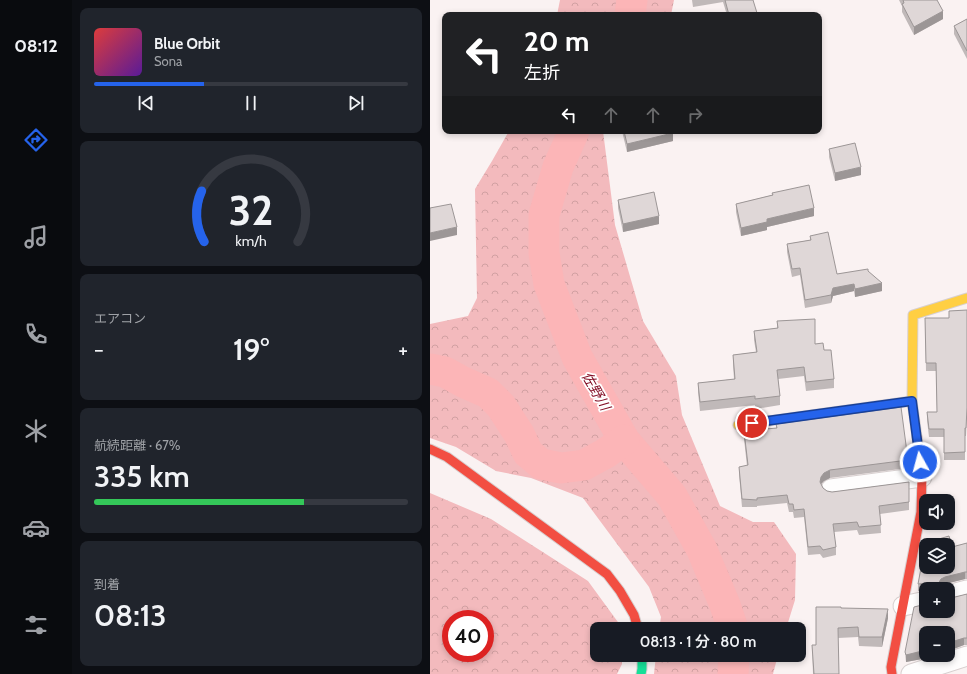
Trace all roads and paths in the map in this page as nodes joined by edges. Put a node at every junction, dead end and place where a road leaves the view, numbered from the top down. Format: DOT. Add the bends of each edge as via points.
graph roads {
  1 [pos="967,298"];
  2 [pos="912,401"];
  3 [pos="738,425"];
  4 [pos="430,449"];
  5 [pos="922,477"];
  6 [pos="831,489"];
  7 [pos="967,590"];
  8 [pos="955,593"];
  9 [pos="919,603"];
  10 [pos="903,606"];
  11 [pos="636,622"];
  12 [pos="967,656"];
  13 [pos="642,662"];
  14 [pos="641,674"];
  15 [pos="892,674"];
  16 [pos="912,674"];
  1 -- 2 [label="street" via="912,315"];
  2 -- 3 [label="street"];
  2 -- 5 [label="street"];
  4 -- 11 [label="street" via="447,457 607,574 620,591"];
  5 -- 6 [label="street"];
  5 -- 10 [label="street" via="921,512"];
  7 -- 8 [label="street"];
  9 -- 10 [label="street"];
  10 -- 15 [label="street" via="891,667"];
  12 -- 16 [label="street"];
  13 -- 14 [label="street"];
}
